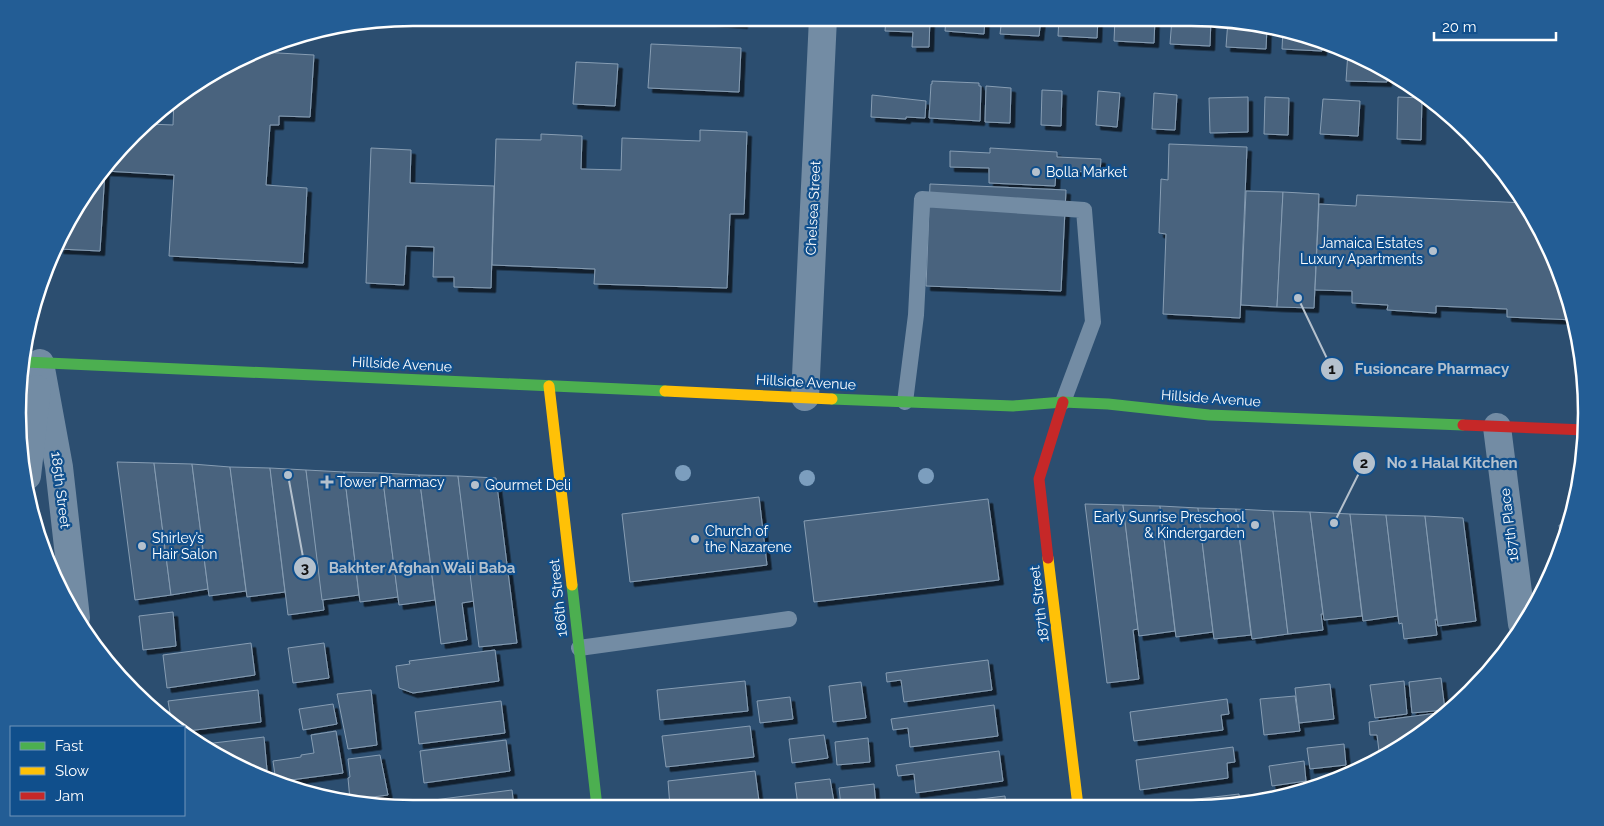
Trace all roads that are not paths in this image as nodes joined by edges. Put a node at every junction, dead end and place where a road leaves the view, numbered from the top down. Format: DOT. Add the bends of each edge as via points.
graph roads {
  1 [pos="823,26"];
  2 [pos="33,362"];
  3 [pos="549,386"];
  4 [pos="805,397"];
  5 [pos="905,402"];
  6 [pos="1063,402"];
  7 [pos="1497,426"];
  8 [pos="1577,430"];
  9 [pos="28,450"];
  10 [pos="74,598"];
  11 [pos="1521,615"];
  12 [pos="789,619"];
  13 [pos="579,648"];
  14 [pos="596,800"];
  15 [pos="1077,800"];
  1 -- 4 [label="street, Chelsea Street"];
  2 -- 3 [label="main road, Hillside Avenue"];
  2 -- 9 [label="street"];
  2 -- 10 [label="street, 185th Street" via="59,467"];
  3 -- 4 [label="main road, Hillside Avenue"];
  3 -- 13 [label="main road, 186th Street"];
  4 -- 5 [label="main road, Hillside Avenue"];
  5 -- 6 [label="main road, Hillside Avenue" via="1013,406"];
  5 -- 6 [label="lane" via="916,314 922,199 1084,210 1094,322"];
  6 -- 7 [label="main road, Hillside Avenue" via="1210,415"];
  6 -- 15 [label="main road, 187th Street" via="1039,479"];
  7 -- 8 [label="main road, Hillside Avenue"];
  7 -- 11 [label="street, 187th Place"];
  12 -- 13 [label="lane"];
  13 -- 14 [label="main road, 186th Street"];
}
